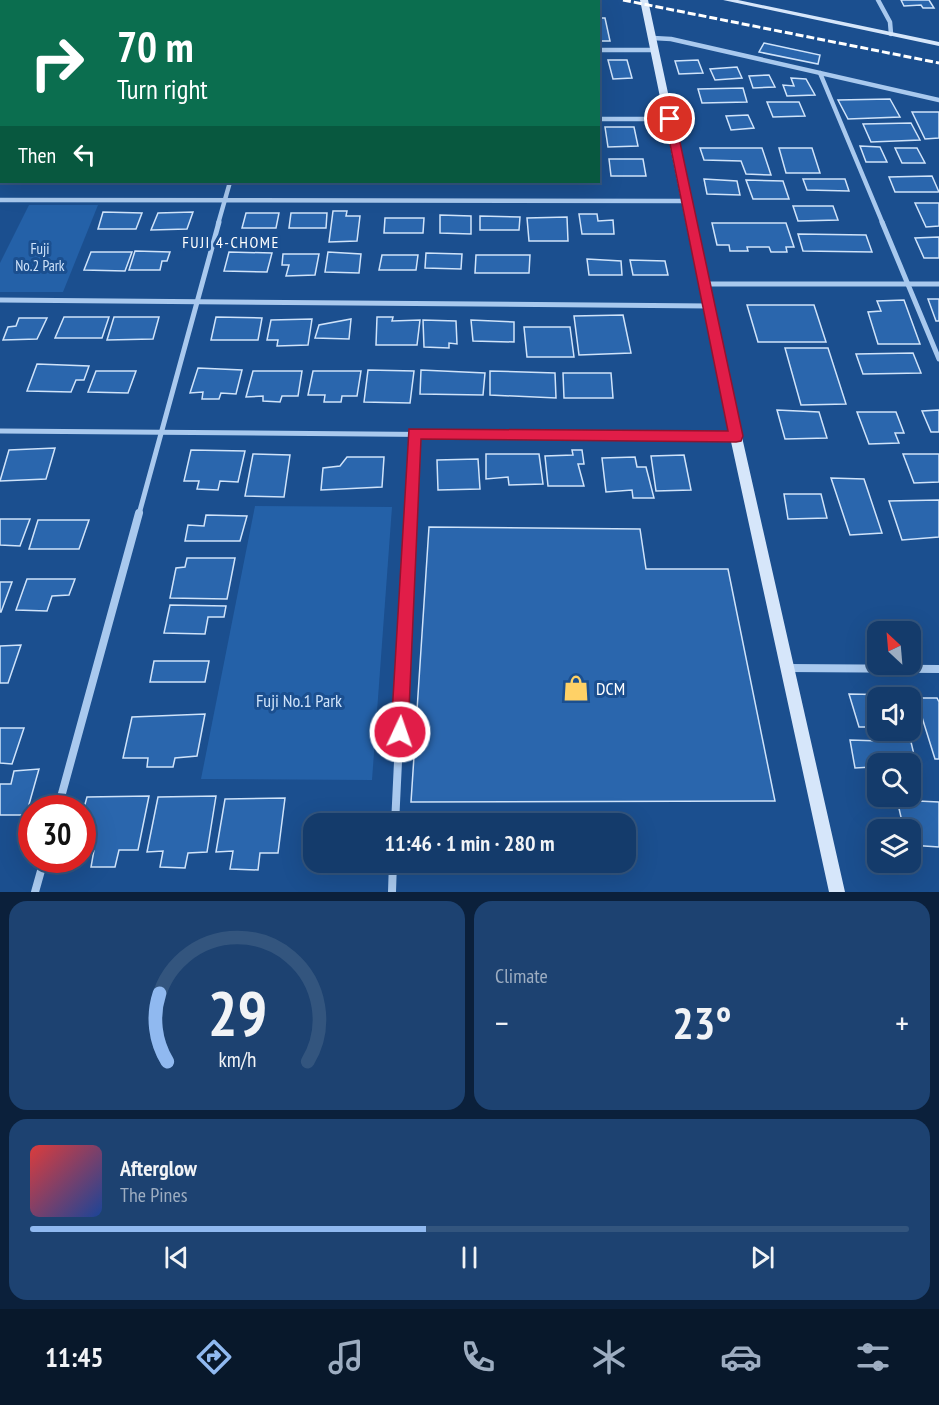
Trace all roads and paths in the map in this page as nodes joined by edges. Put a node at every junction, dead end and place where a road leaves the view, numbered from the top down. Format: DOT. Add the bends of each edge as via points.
graph roads {
  1 [pos="644,0"];
  2 [pos="727,0"];
  3 [pos="878,0"];
  4 [pos="891,34"];
  5 [pos="654,44"];
  6 [pos="939,44"];
  7 [pos="600,50"];
  8 [pos="820,73"];
  9 [pos="939,100"];
  10 [pos="600,119"];
  11 [pos="670,119"];
  12 [pos="230,183"];
  13 [pos="0,200"];
  14 [pos="225,200"];
  15 [pos="687,201"];
  16 [pos="705,284"];
  17 [pos="908,284"];
  18 [pos="939,284"];
  19 [pos="0,300"];
  20 [pos="197,301"];
  21 [pos="708,306"];
  22 [pos="939,359"];
  23 [pos="162,430"];
  24 [pos="0,431"];
  25 [pos="414,433"];
  26 [pos="736,436"];
  27 [pos="788,668"];
  28 [pos="939,669"];
  29 [pos="62,795"];
  30 [pos="396,813"];
  31 [pos="40,873"];
  32 [pos="393,873"];
  33 [pos="35,892"];
  34 [pos="392,892"];
  35 [pos="837,892"];
  1 -- 5 [label="street"];
  2 -- 4 [label="street"];
  3 -- 4 [label="street" via="890,22"];
  4 -- 6 [label="street"];
  5 -- 7 [label="street"];
  5 -- 8 [label="street" via="671,39"];
  5 -- 11 [label="street"];
  8 -- 9 [label="street"];
  8 -- 17 [label="street"];
  10 -- 11 [label="street"];
  11 -- 15 [label="street"];
  12 -- 14 [label="street"];
  13 -- 14 [label="street"];
  14 -- 15 [label="street"];
  14 -- 20 [label="street"];
  15 -- 16 [label="street"];
  16 -- 17 [label="street"];
  16 -- 21 [label="street"];
  17 -- 18 [label="street"];
  17 -- 22 [label="street"];
  19 -- 20 [label="street"];
  20 -- 21 [label="street"];
  20 -- 23 [label="street"];
  21 -- 26 [label="street"];
  23 -- 24 [label="street"];
  23 -- 25 [label="street"];
  23 -- 29 [label="street"];
  25 -- 26 [label="street"];
  25 -- 30 [label="street"];
  26 -- 27 [label="street"];
  27 -- 28 [label="street"];
  27 -- 35 [label="street"];
  31 -- 33 [label="street"];
  32 -- 34 [label="street"];
}
